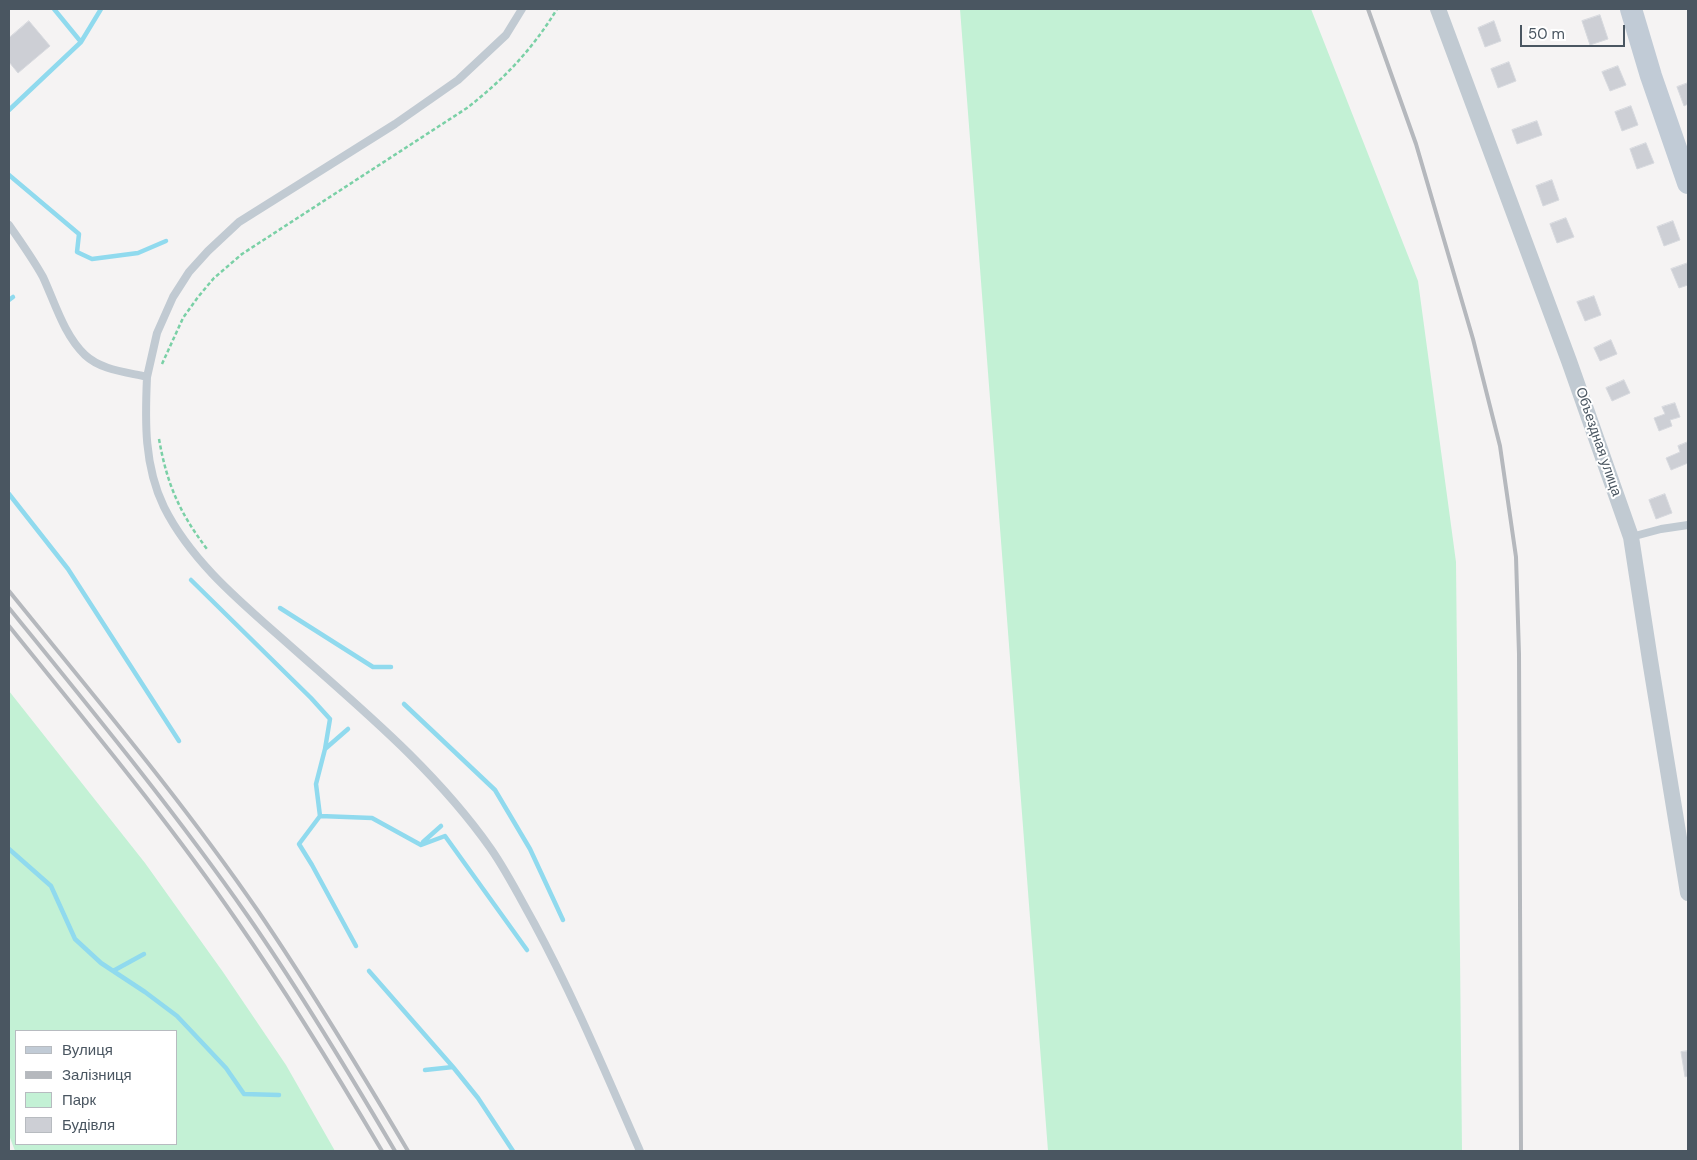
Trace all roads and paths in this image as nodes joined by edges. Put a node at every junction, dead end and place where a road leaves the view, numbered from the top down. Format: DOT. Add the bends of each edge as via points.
graph roads {
  1 [pos="522,9"];
  2 [pos="557,9"];
  3 [pos="1438,9"];
  4 [pos="1631,9"];
  5 [pos="1688,184"];
  6 [pos="9,225"];
  7 [pos="161,368"];
  8 [pos="147,376"];
  9 [pos="158,433"];
  10 [pos="1688,525"];
  11 [pos="1632,537"];
  12 [pos="212,556"];
  13 [pos="1688,893"];
  14 [pos="640,1151"];
  1 -- 8 [label="lane" via="506,35 458,80 395,124 239,222 208,251 173,297 157,333"];
  2 -- 7 [label="path" via="521,60 492,89 242,254 214,278 183,318"];
  3 -- 11 [label="street, Объездная улица" via="1570,361"];
  4 -- 5 [label="street"];
  6 -- 8 [label="lane" via="42,275 70,336 86,356 109,369"];
  8 -- 14 [label="lane" via="146,445 151,469 164,505 181,536 217,579 417,760 454,801 491,850 562,975"];
  9 -- 12 [label="path" via="168,482 195,534"];
  10 -- 11 [label="lane"];
  11 -- 13 [label="street, Объездная улица"];
}
